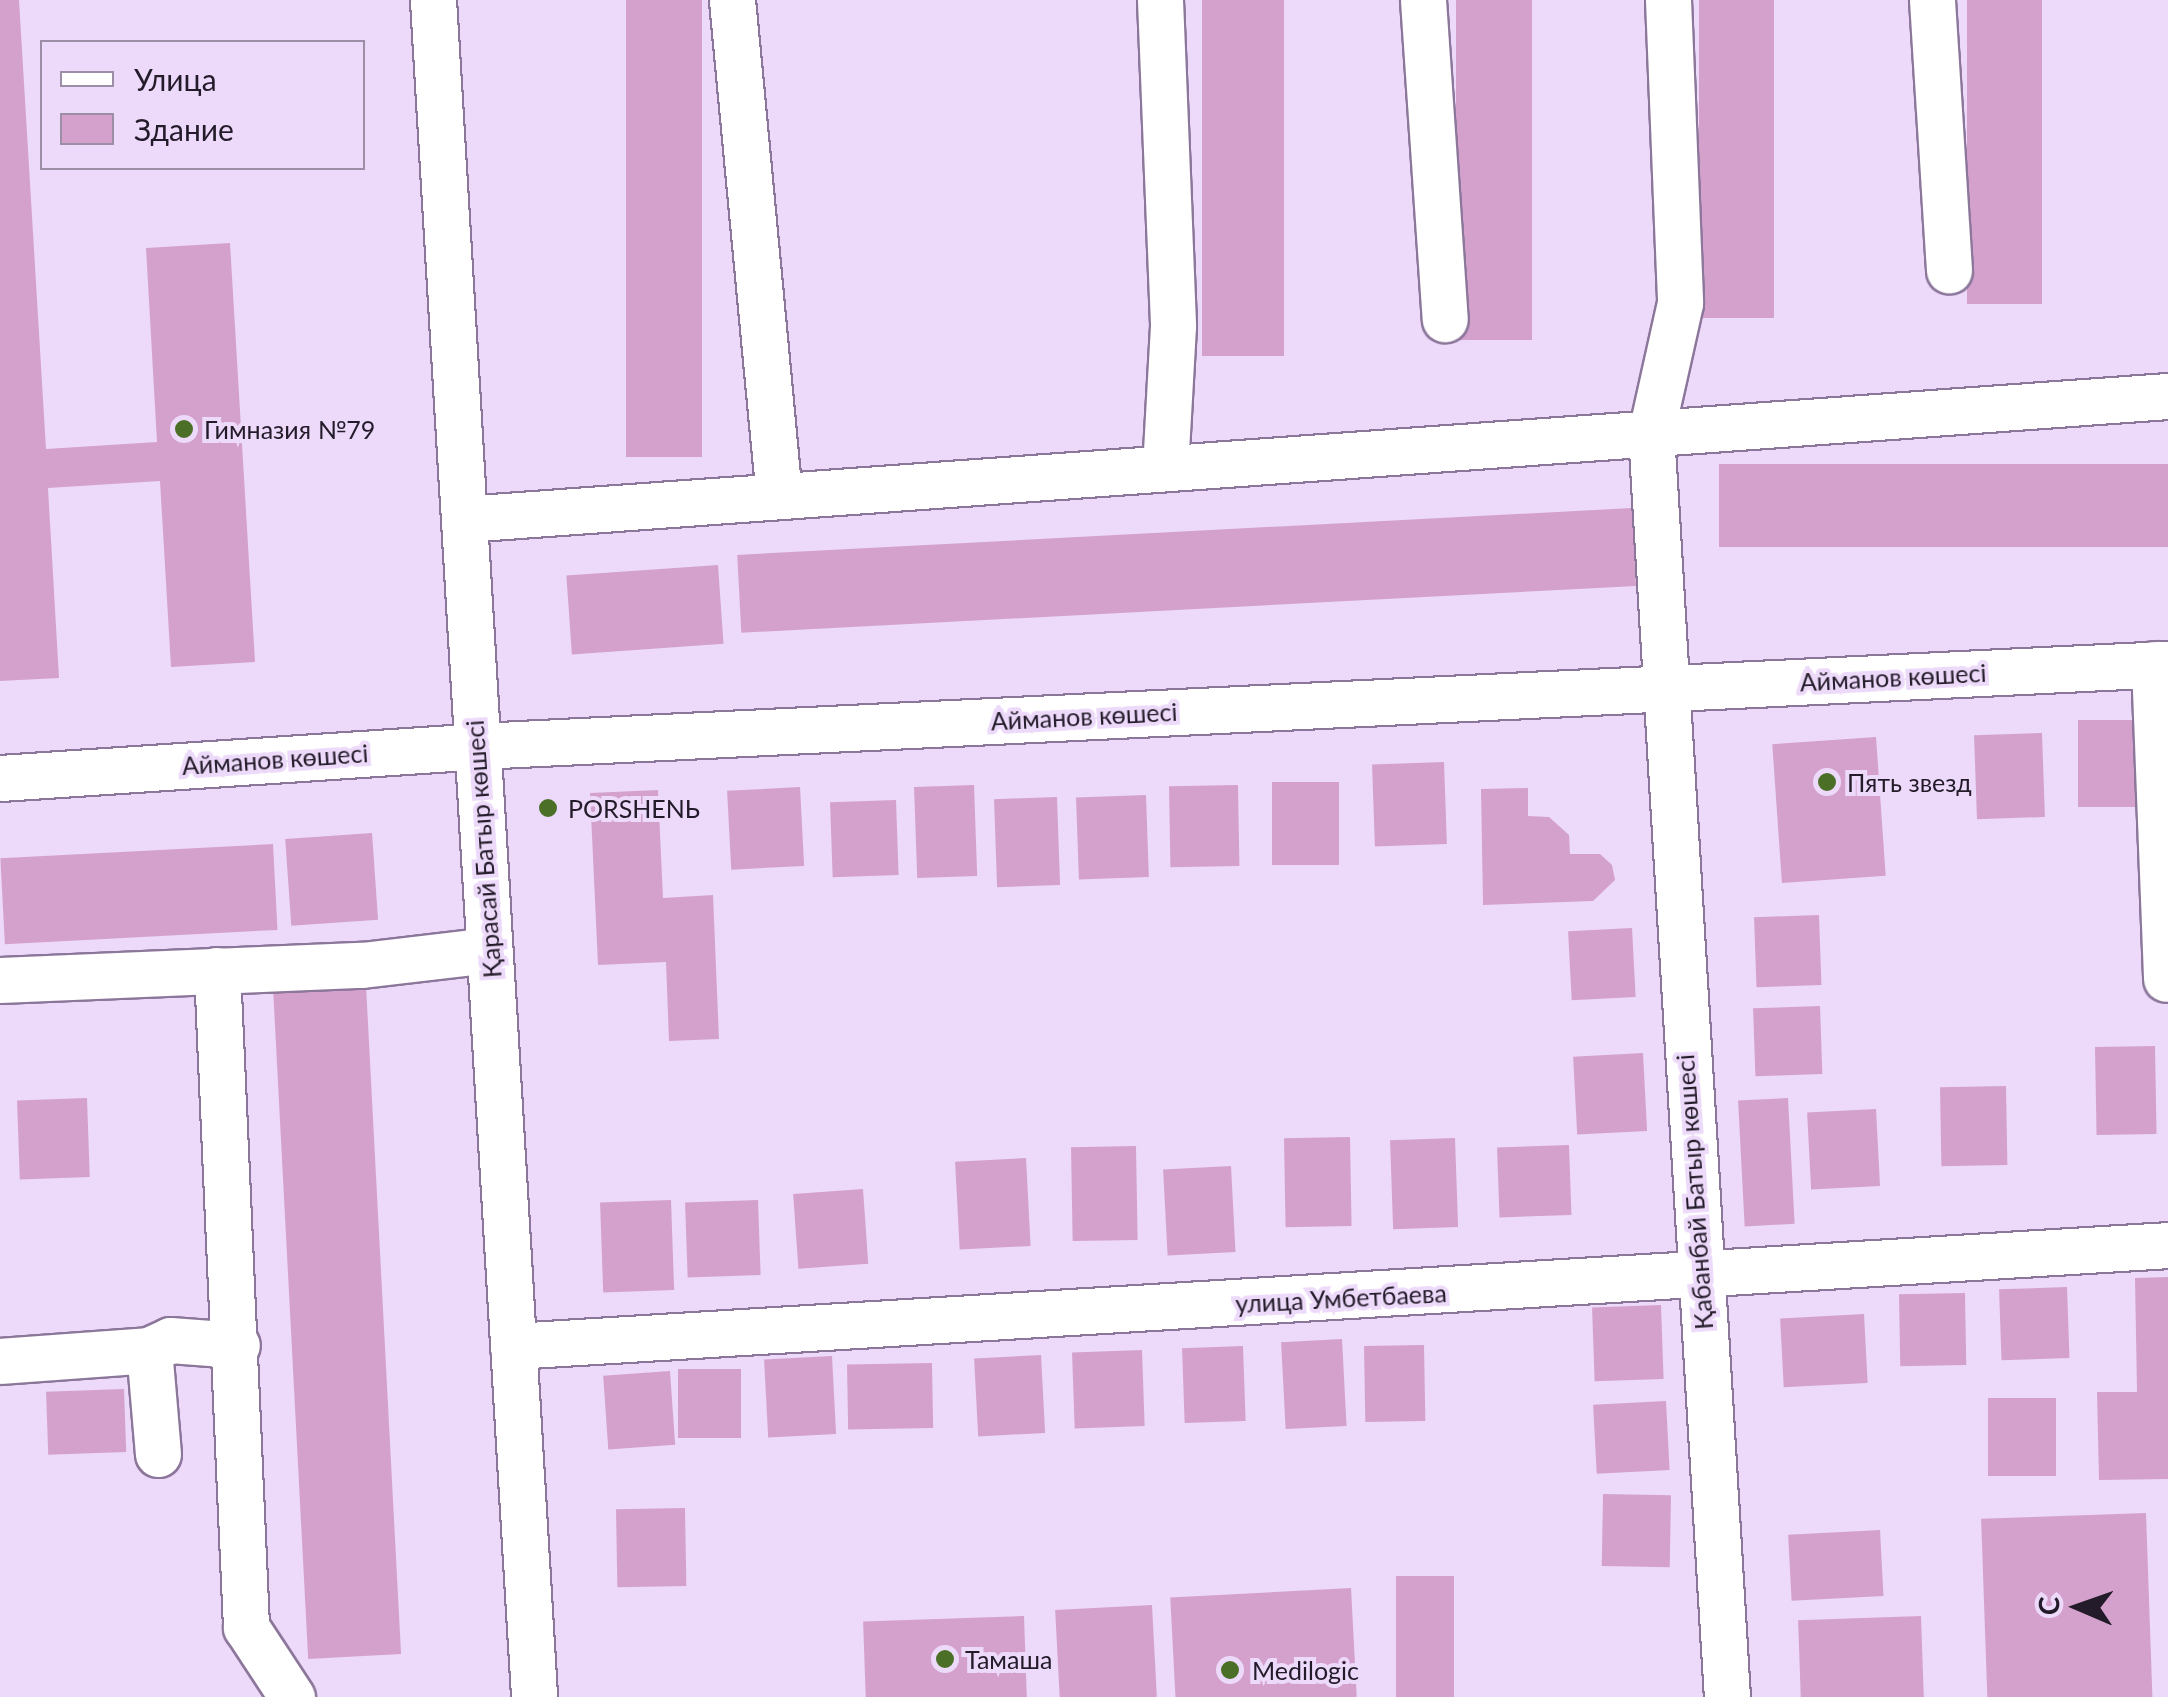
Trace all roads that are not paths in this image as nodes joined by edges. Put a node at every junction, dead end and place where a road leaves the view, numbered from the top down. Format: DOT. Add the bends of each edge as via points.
graph roads {
  1 [pos="432,0"];
  2 [pos="732,0"];
  3 [pos="1160,0"];
  4 [pos="1422,0"];
  5 [pos="1668,0"];
  6 [pos="1932,0"];
  7 [pos="1949,270"];
  8 [pos="1445,319"];
  9 [pos="2168,396"];
  10 [pos="1651,433"];
  11 [pos="1166,468"];
  12 [pos="780,496"];
  13 [pos="464,519"];
  14 [pos="2161,664"];
  15 [pos="1662,688"];
  16 [pos="478,746"];
  17 [pos="0,778"];
  18 [pos="490,950"];
  19 [pos="217,970"];
  20 [pos="2166,979"];
  21 [pos="0,980"];
  22 [pos="2168,1245"];
  23 [pos="1699,1278"];
  24 [pos="236,1345"];
  25 [pos="514,1346"];
  26 [pos="149,1350"];
  27 [pos="0,1361"];
  28 [pos="158,1454"];
  29 [pos="292,1697"];
  30 [pos="534,1697"];
  31 [pos="1727,1697"];
  1 -- 13 [label="street, Қарасай Батыр көшесі"];
  2 -- 12 [label="street"];
  3 -- 11 [label="street" via="1173,326"];
  4 -- 8 [label="street"];
  5 -- 10 [label="street, Қабанбай Батыр көшесі" via="1680,303"];
  6 -- 7 [label="street"];
  9 -- 10 [label="street"];
  10 -- 11 [label="street"];
  10 -- 15 [label="street, Қабанбай Батыр көшесі"];
  11 -- 12 [label="street"];
  12 -- 13 [label="street"];
  13 -- 16 [label="street, Қарасай Батыр көшесі"];
  14 -- 15 [label="street, Айманов көшесі"];
  14 -- 20 [label="street"];
  15 -- 16 [label="street, Айманов көшесі"];
  15 -- 23 [label="street, Қабанбай Батыр көшесі"];
  16 -- 17 [label="street, Айманов көшесі"];
  16 -- 18 [label="street, Қарасай Батыр көшесі"];
  18 -- 19 [label="street"];
  18 -- 25 [label="street, Қарасай Батыр көшесі"];
  19 -- 21 [label="street"];
  19 -- 24 [label="street"];
  22 -- 23 [label="street, улица Умбетбаева"];
  23 -- 25 [label="street, улица Умбетбаева"];
  23 -- 31 [label="street, Қабанбай Батыр көшесі"];
  24 -- 26 [label="street" via="170,1340"];
  24 -- 29 [label="street" via="246,1627"];
  25 -- 30 [label="street, Қарасай Батыр көшесі"];
  26 -- 27 [label="street"];
  26 -- 28 [label="street"];
}
